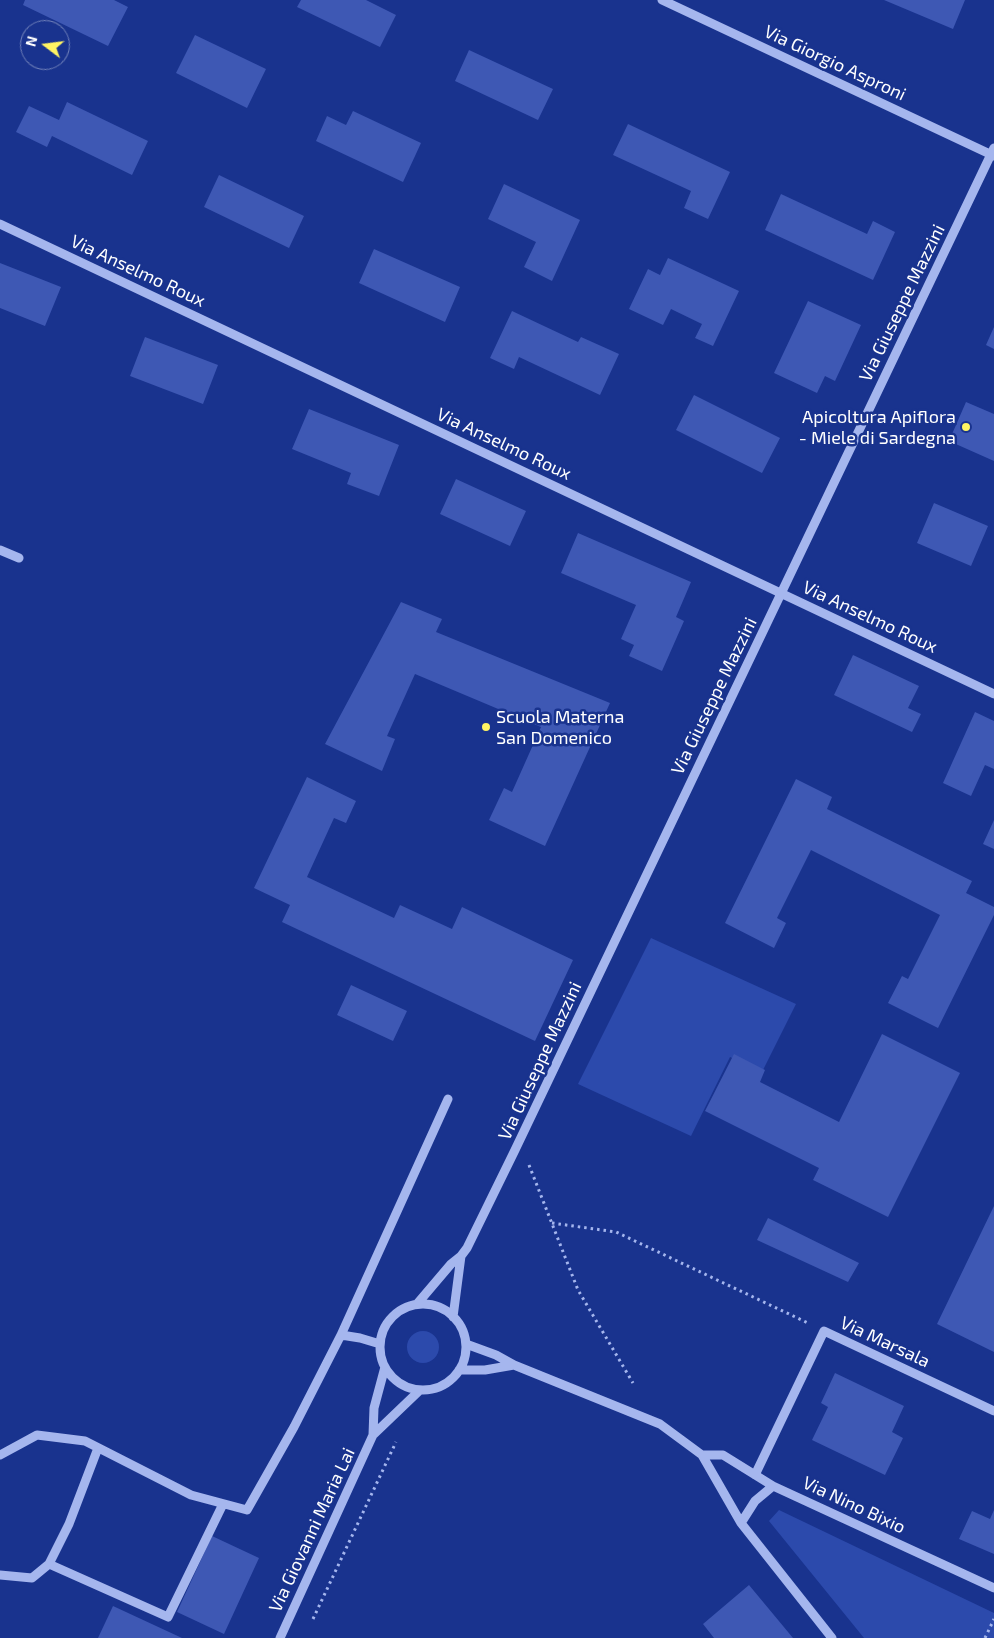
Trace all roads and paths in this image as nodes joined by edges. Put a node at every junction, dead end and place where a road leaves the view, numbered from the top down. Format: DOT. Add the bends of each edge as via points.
graph roads {
  1 [pos="662,0"];
  2 [pos="993,153"];
  3 [pos="0,224"];
  4 [pos="0,550"];
  5 [pos="19,558"];
  6 [pos="782,593"];
  7 [pos="994,694"];
  8 [pos="448,1099"];
  9 [pos="515,1150"];
  10 [pos="552,1223"];
  11 [pos="461,1256"];
  12 [pos="417,1304"];
  13 [pos="453,1316"];
  14 [pos="824,1331"];
  15 [pos="341,1335"];
  16 [pos="380,1344"];
  17 [pos="466,1344"];
  18 [pos="514,1365"];
  19 [pos="385,1366"];
  20 [pos="459,1370"];
  21 [pos="633,1383"];
  22 [pos="420,1390"];
  23 [pos="994,1411"];
  24 [pos="373,1435"];
  25 [pos="397,1440"];
  26 [pos="98,1448"];
  27 [pos="0,1455"];
  28 [pos="702,1455"];
  29 [pos="755,1475"];
  30 [pos="772,1486"];
  31 [pos="222,1504"];
  32 [pos="741,1523"];
  33 [pos="49,1564"];
  34 [pos="0,1575"];
  35 [pos="994,1588"];
  36 [pos="994,1619"];
  37 [pos="312,1621"];
  38 [pos="280,1638"];
  39 [pos="832,1638"];
  40 [pos="985,1638"];
  1 -- 2 [label="street, Via Giorgio Asproni"];
  2 -- 6 [label="street, Via Giuseppe Mazzini"];
  3 -- 6 [label="street, Via Anselmo Roux"];
  4 -- 5 [label="street"];
  6 -- 7 [label="street, Via Anselmo Roux"];
  6 -- 9 [label="street, Via Giuseppe Mazzini"];
  8 -- 15 [label="street"];
  9 -- 10 [label="path" via="528,1163"];
  9 -- 11 [label="street, Via Giuseppe Mazzini"];
  10 -- 14 [label="path" via="616,1232"];
  10 -- 21 [label="path" via="578,1290"];
  11 -- 12 [label="street, Via Giuseppe Mazzini"];
  11 -- 13 [label="street, Via Giuseppe Mazzini"];
  12 -- 13 [label="street" via="443,1309"];
  12 -- 16 [label="street" via="396,1314 388,1322"];
  13 -- 17 [label="street" via="460,1324"];
  14 -- 23 [label="street, Via Marsala"];
  14 -- 29 [label="street, Via Marsala"];
  15 -- 16 [label="street"];
  15 -- 31 [label="street" via="247,1510"];
  16 -- 19 [label="street"];
  17 -- 18 [label="street"];
  17 -- 20 [label="street" via="465,1358"];
  18 -- 20 [label="street"];
  18 -- 28 [label="street" via="660,1424"];
  19 -- 22 [label="street" via="399,1383"];
  19 -- 24 [label="street, Via Giovanni Maria Lai" via="374,1408"];
  20 -- 22 [label="street" via="439,1387"];
  22 -- 24 [label="street, Via Giovanni Maria Lai"];
  24 -- 38 [label="street, Via Giovanni Maria Lai"];
  25 -- 37 [label="path"];
  26 -- 27 [label="street" via="85,1441 37,1435"];
  26 -- 31 [label="street" via="191,1495"];
  26 -- 33 [label="street" via="69,1524"];
  28 -- 29 [label="street, Via Nino Bixio" via="723,1454"];
  28 -- 32 [label="street"];
  29 -- 30 [label="street, Via Nino Bixio"];
  30 -- 32 [label="street" via="755,1500"];
  30 -- 35 [label="street, Via Nino Bixio"];
  31 -- 33 [label="street" via="168,1617"];
  32 -- 39 [label="street"];
  33 -- 34 [label="street" via="32,1578"];
  36 -- 40 [label="path"];
}
